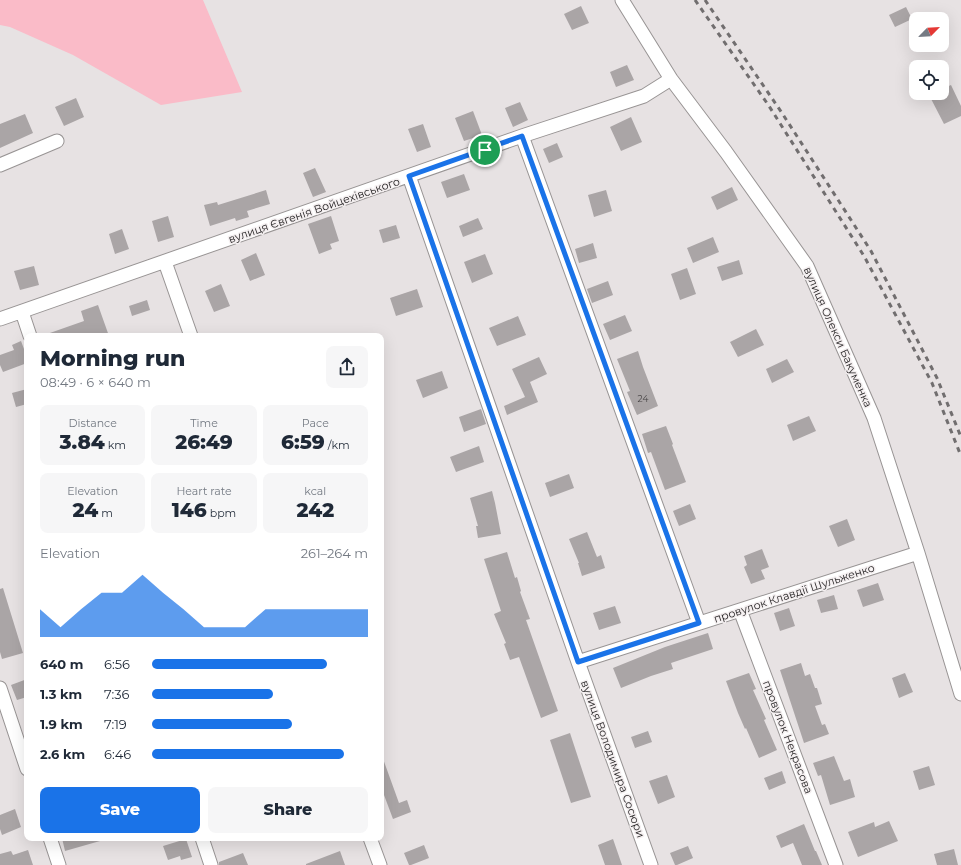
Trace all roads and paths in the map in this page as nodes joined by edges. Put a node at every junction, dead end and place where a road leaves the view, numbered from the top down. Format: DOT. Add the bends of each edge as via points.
graph roads {
  1 [pos="622,0"];
  2 [pos="671,79"];
  3 [pos="522,136"];
  4 [pos="57,141"];
  5 [pos="0,165"];
  6 [pos="409,176"];
  7 [pos="165,262"];
  8 [pos="22,312"];
  9 [pos="0,320"];
  10 [pos="29,333"];
  11 [pos="190,333"];
  12 [pos="918,553"];
  13 [pos="740,610"];
  14 [pos="699,623"];
  15 [pos="578,662"];
  16 [pos="0,688"];
  17 [pos="961,694"];
  18 [pos="24,760"];
  19 [pos="51,841"];
  20 [pos="203,841"];
  21 [pos="371,841"];
  22 [pos="59,865"];
  23 [pos="211,865"];
  24 [pos="380,865"];
  25 [pos="651,865"];
  26 [pos="836,865"];
  1 -- 2 [label="street, вулиця Олекси Бакуменка"];
  2 -- 3 [label="street, вулиця Євгенія Войцехівського" via="644,96"];
  2 -- 12 [label="street, вулиця Олекси Бакуменка" via="807,266 874,418"];
  3 -- 6 [label="street, вулиця Євгенія Войцехівського"];
  3 -- 14 [label="street"];
  4 -- 5 [label="street"];
  6 -- 7 [label="street, вулиця Євгенія Войцехівського"];
  6 -- 15 [label="street, вулиця Володимира Сосюри"];
  7 -- 8 [label="street, вулиця Євгенія Войцехівського"];
  7 -- 11 [label="street"];
  8 -- 9 [label="street, вулиця Євгенія Войцехівського"];
  8 -- 10 [label="street"];
  12 -- 13 [label="street, провулок Клавдії Шульженко"];
  12 -- 17 [label="street, вулиця Олекси Бакуменка"];
  13 -- 14 [label="street, провулок Клавдії Шульженко"];
  13 -- 26 [label="street, провулок Некрасова"];
  14 -- 15 [label="street, провулок Клавдії Шульженко"];
  15 -- 25 [label="street, вулиця Володимира Сосюри"];
  16 -- 18 [label="street"];
  19 -- 22 [label="street"];
  20 -- 23 [label="street"];
  21 -- 24 [label="street"];
}
